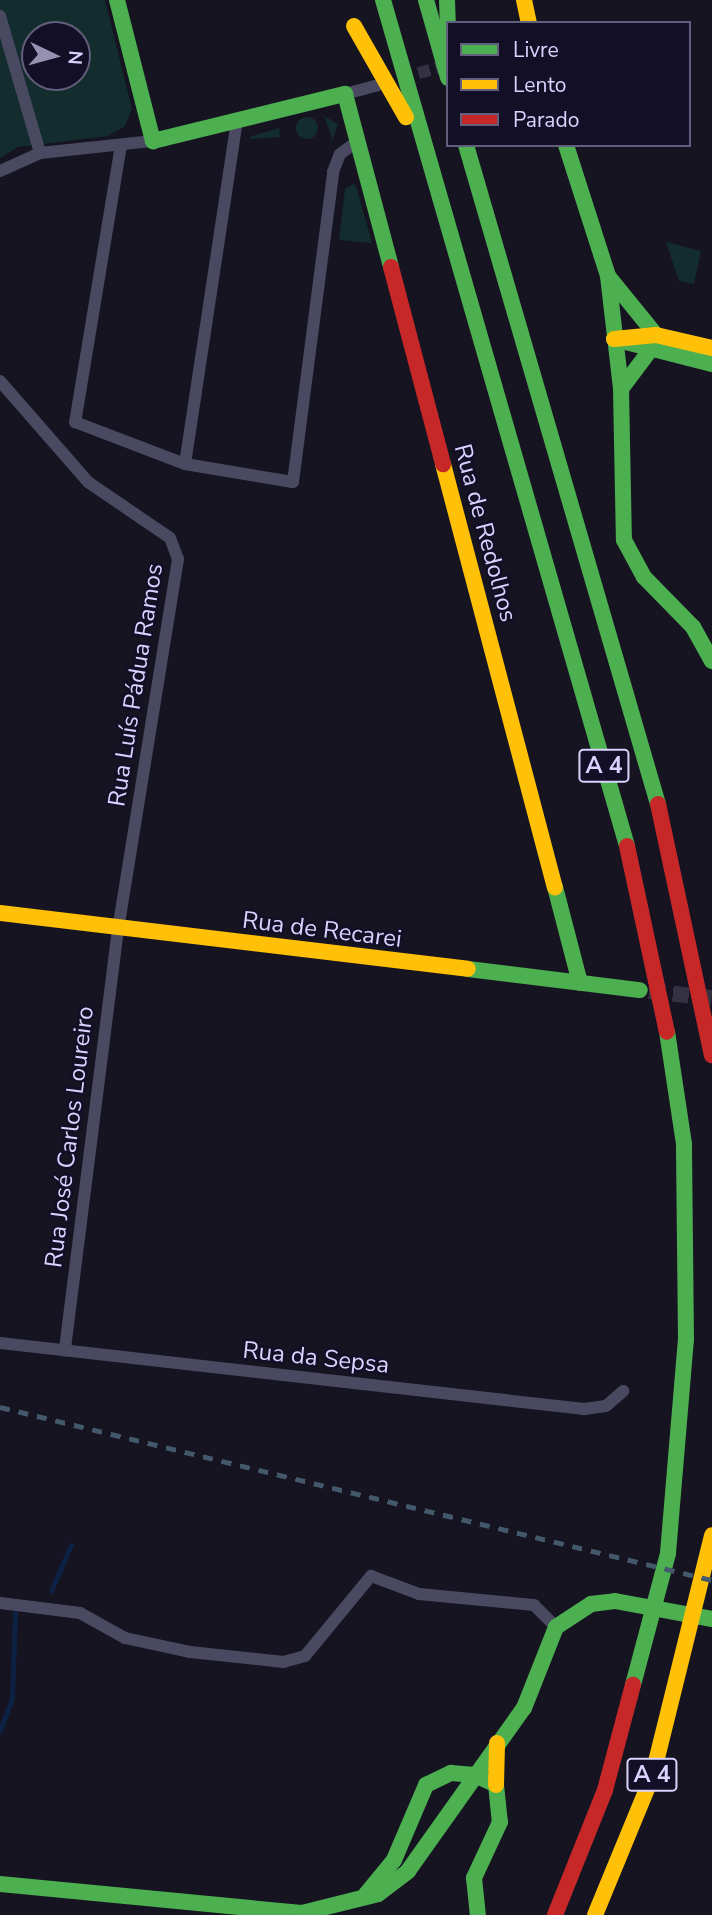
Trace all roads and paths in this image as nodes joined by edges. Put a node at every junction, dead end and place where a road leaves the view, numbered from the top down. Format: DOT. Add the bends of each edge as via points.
graph roads {
  1 [pos="117,0"];
  2 [pos="383,0"];
  3 [pos="426,0"];
  4 [pos="447,0"];
  5 [pos="524,0"];
  6 [pos="0,16"];
  7 [pos="448,21"];
  8 [pos="529,21"];
  9 [pos="354,26"];
  10 [pos="446,71"];
  11 [pos="378,85"];
  12 [pos="345,94"];
  13 [pos="236,126"];
  14 [pos="153,141"];
  15 [pos="358,141"];
  16 [pos="121,145"];
  17 [pos="423,146"];
  18 [pos="467,147"];
  19 [pos="567,147"];
  20 [pos="40,153"];
  21 [pos="0,171"];
  22 [pos="608,276"];
  23 [pos="614,339"];
  24 [pos="653,342"];
  25 [pos="712,348"];
  26 [pos="712,364"];
  27 [pos="0,381"];
  28 [pos="621,389"];
  29 [pos="185,464"];
  30 [pos="712,661"];
  31 [pos="0,913"];
  32 [pos="118,929"];
  33 [pos="580,983"];
  34 [pos="640,990"];
  35 [pos="712,1055"];
  36 [pos="0,1343"];
  37 [pos="65,1351"];
  38 [pos="623,1391"];
  39 [pos="712,1535"];
  40 [pos="0,1603"];
  41 [pos="712,1619"];
  42 [pos="556,1627"];
  43 [pos="497,1744"];
  44 [pos="451,1773"];
  45 [pos="475,1774"];
  46 [pos="496,1785"];
  47 [pos="0,1884"];
  48 [pos="352,1902"];
  49 [pos="556,1913"];
  50 [pos="478,1915"];
  51 [pos="595,1915"];
  1 -- 14 [label="main road"];
  2 -- 17 [label="main road, A 4"];
  3 -- 10 [label="main road"];
  4 -- 7 [label="main road"];
  5 -- 8 [label="main road"];
  6 -- 20 [label="street"];
  9 -- 17 [label="main road"];
  11 -- 12 [label="street"];
  12 -- 13 [label="main road"];
  12 -- 15 [label="main road, Rua de Redolhos"];
  13 -- 14 [label="main road"];
  13 -- 29 [label="street"];
  14 -- 16 [label="street"];
  15 -- 29 [label="street" via="340,154 333,172 293,482"];
  15 -- 33 [label="main road, Rua de Redolhos"];
  16 -- 20 [label="street"];
  16 -- 29 [label="street" via="75,422"];
  17 -- 49 [label="main road, A 4" via="630,857 658,976 687,1211 683,1419 668,1553 605,1790"];
  18 -- 35 [label="main road, A 4" via="670,846"];
  19 -- 22 [label="main road"];
  20 -- 21 [label="street"];
  22 -- 23 [label="main road"];
  22 -- 24 [label="main road"];
  23 -- 24 [label="main road"];
  23 -- 28 [label="main road"];
  24 -- 25 [label="main road"];
  24 -- 26 [label="main road"];
  24 -- 28 [label="main road"];
  27 -- 32 [label="street, Rua Luís Pádua Ramos" via="97,489 164,532 178,559"];
  28 -- 30 [label="main road" via="624,540 645,577 693,627"];
  31 -- 32 [label="main road, Rua de Recarei"];
  32 -- 33 [label="main road, Rua de Recarei"];
  32 -- 37 [label="street, Rua José Carlos Loureiro"];
  33 -- 34 [label="main road, Rua de Recarei"];
  36 -- 37 [label="street, Rua da Sepsa"];
  37 -- 38 [label="street, Rua da Sepsa" via="584,1409 606,1406"];
  39 -- 51 [label="main road, A 4" via="653,1774"];
  40 -- 42 [label="street" via="61,1608 125,1638 177,1649 283,1662 305,1656 371,1576 419,1594 534,1605"];
  41 -- 42 [label="main road" via="615,1601 591,1605"];
  42 -- 43 [label="main road" via="524,1708"];
  43 -- 44 [label="main road"];
  43 -- 45 [label="main road"];
  43 -- 46 [label="main road"];
  44 -- 45 [label="main road"];
  44 -- 48 [label="main road" via="426,1785 386,1874"];
  45 -- 46 [label="main road"];
  45 -- 48 [label="main road" via="395,1884"];
  46 -- 50 [label="main road" via="500,1822 472,1893"];
  47 -- 48 [label="main road" via="252,1911 302,1913"];
}
